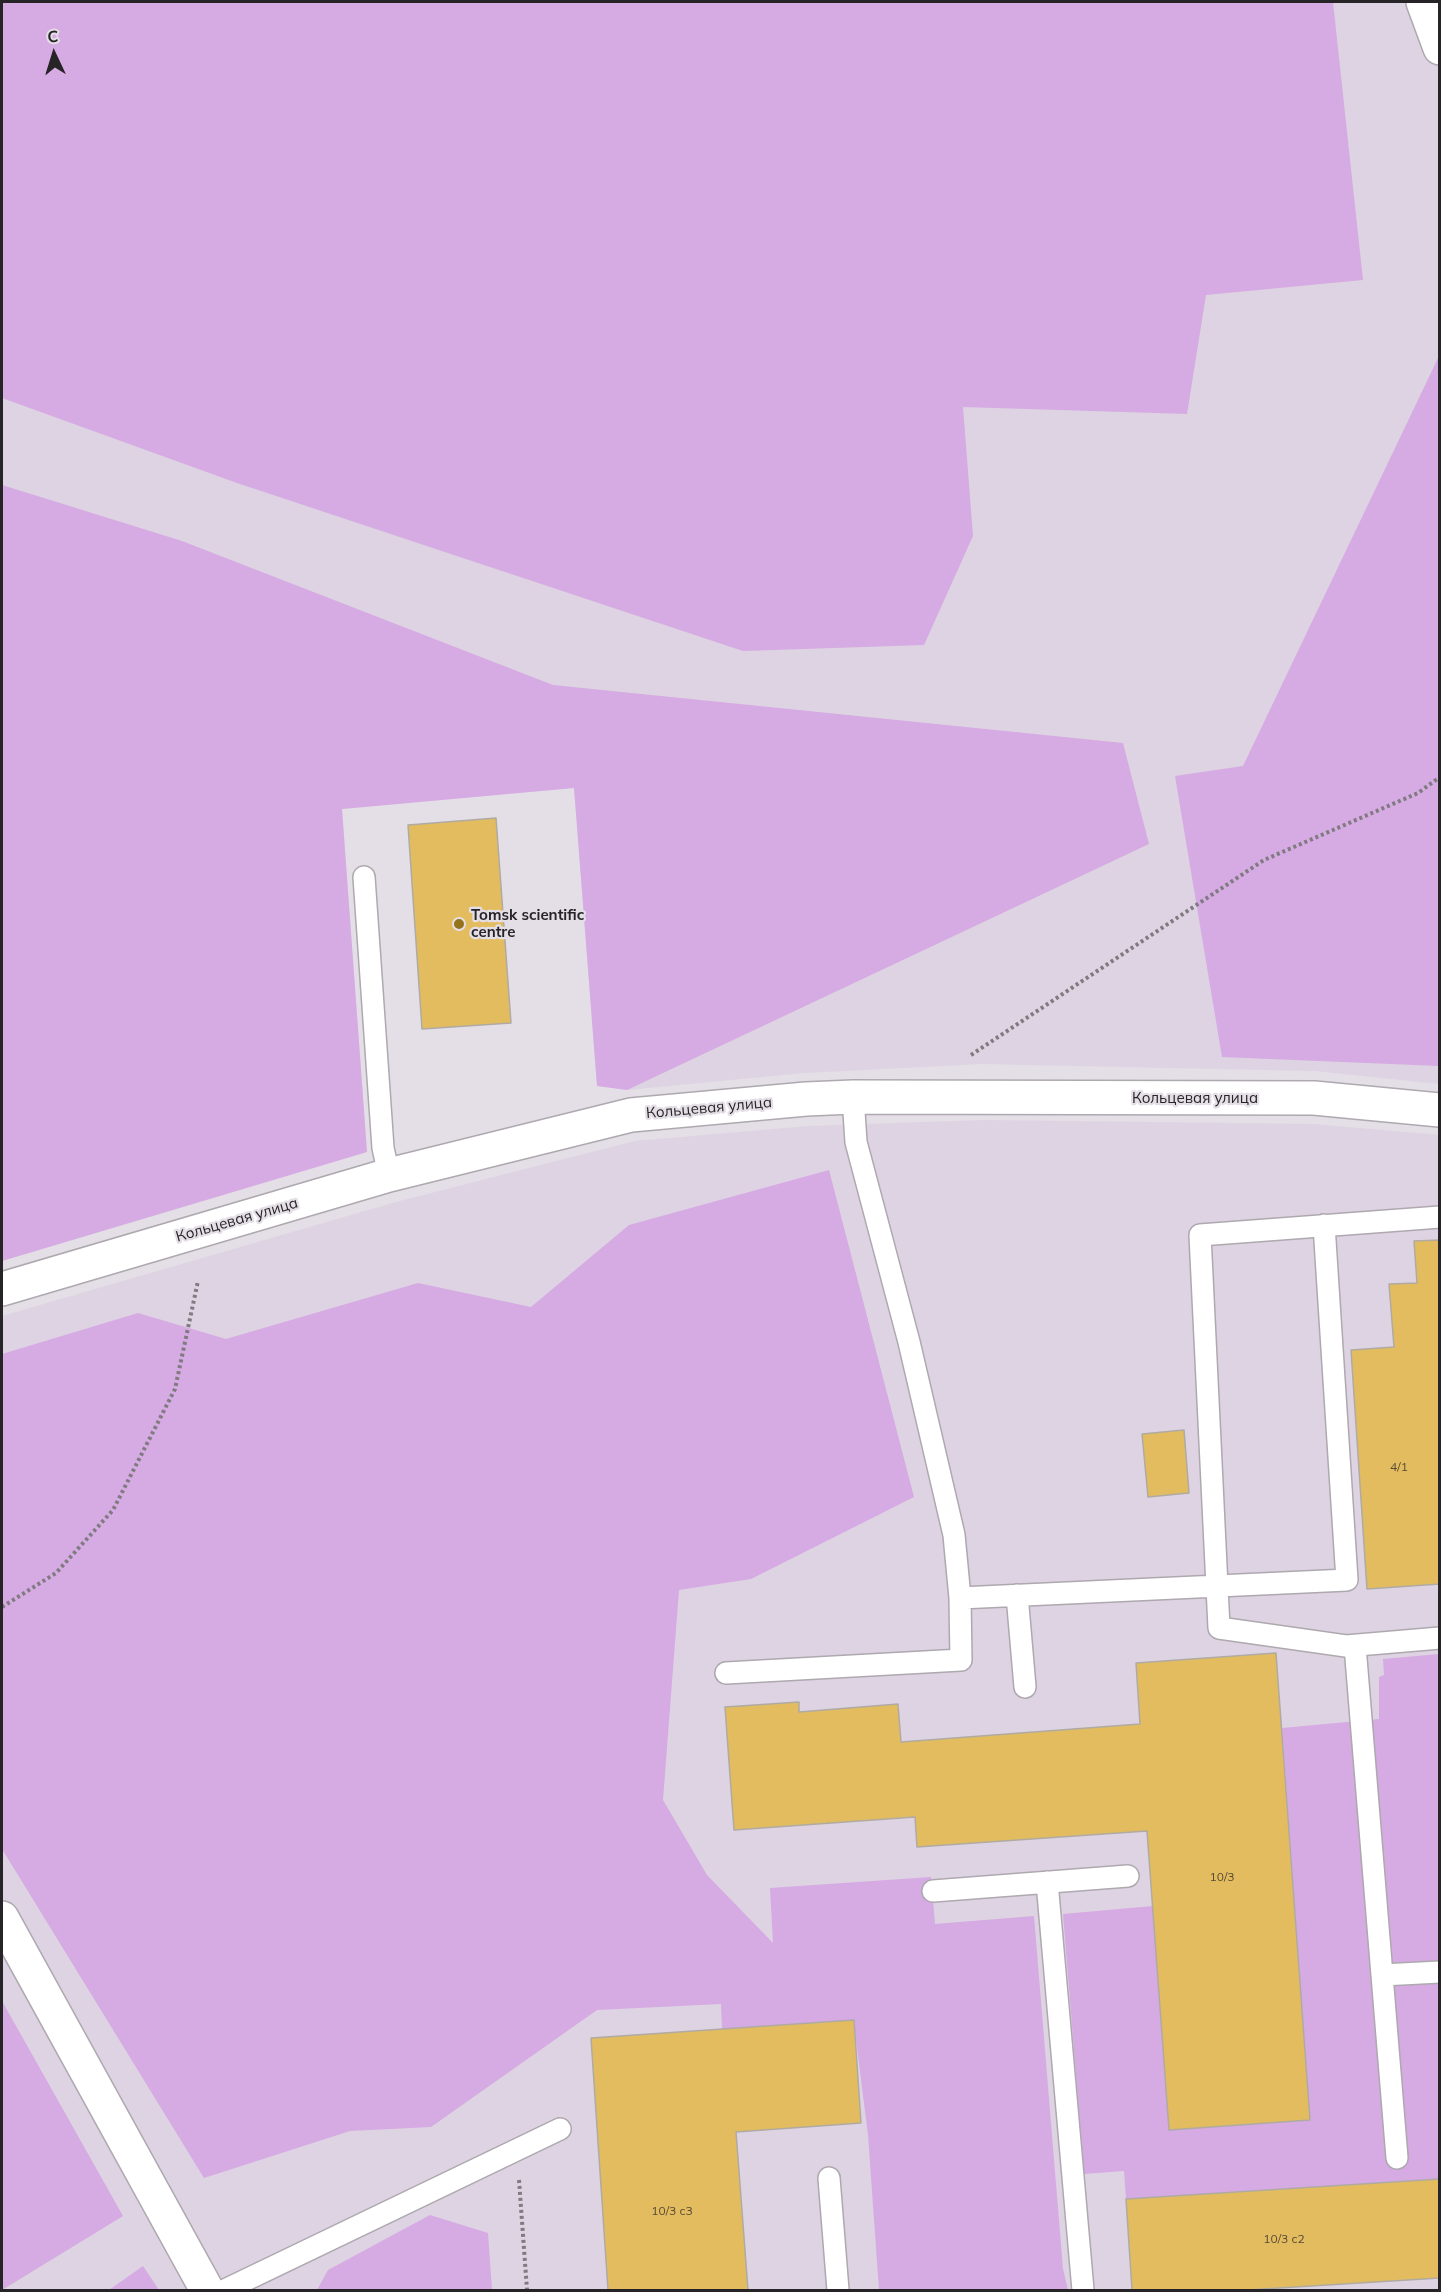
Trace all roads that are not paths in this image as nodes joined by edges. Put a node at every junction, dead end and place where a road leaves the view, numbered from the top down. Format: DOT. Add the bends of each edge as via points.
graph roads {
  1 [pos="1423,2"];
  2 [pos="1440,48"];
  3 [pos="364,877"];
  4 [pos="853,1098"];
  5 [pos="1440,1110"];
  6 [pos="389,1175"];
  7 [pos="1440,1217"];
  8 [pos="1324,1226"];
  9 [pos="2,1289"];
  10 [pos="1217,1586"];
  11 [pos="1017,1595"];
  12 [pos="960,1598"];
  13 [pos="1440,1638"];
  14 [pos="1355,1646"];
  15 [pos="726,1673"];
  16 [pos="1025,1687"];
  17 [pos="1128,1876"];
  18 [pos="1047,1882"];
  19 [pos="933,1891"];
  20 [pos="2,1918"];
  21 [pos="1440,1972"];
  22 [pos="1382,1974"];
  23 [pos="560,2129"];
  24 [pos="1397,2158"];
  25 [pos="829,2178"];
  26 [pos="207,2290"];
  27 [pos="225,2290"];
  28 [pos="838,2290"];
  29 [pos="1083,2290"];
  1 -- 2 [label="street"];
  3 -- 6 [label="lane" via="383,1148"];
  4 -- 5 [label="street, Кольцевая улица" via="1314,1098"];
  4 -- 6 [label="street, Кольцевая улица" via="631,1115"];
  4 -- 12 [label="lane" via="856,1142 909,1341 954,1535"];
  6 -- 9 [label="street, Кольцевая улица"];
  7 -- 8 [label="lane"];
  8 -- 10 [label="lane" via="1200,1235"];
  8 -- 10 [label="lane" via="1347,1580"];
  10 -- 11 [label="lane"];
  10 -- 14 [label="lane" via="1219,1628"];
  11 -- 12 [label="lane"];
  11 -- 16 [label="lane"];
  12 -- 15 [label="lane" via="961,1660"];
  13 -- 14 [label="lane"];
  14 -- 22 [label="lane"];
  17 -- 18 [label="lane"];
  18 -- 19 [label="lane"];
  18 -- 29 [label="lane"];
  20 -- 26 [label="street"];
  21 -- 22 [label="lane"];
  22 -- 24 [label="lane"];
  23 -- 27 [label="lane"];
  25 -- 28 [label="lane"];
}
